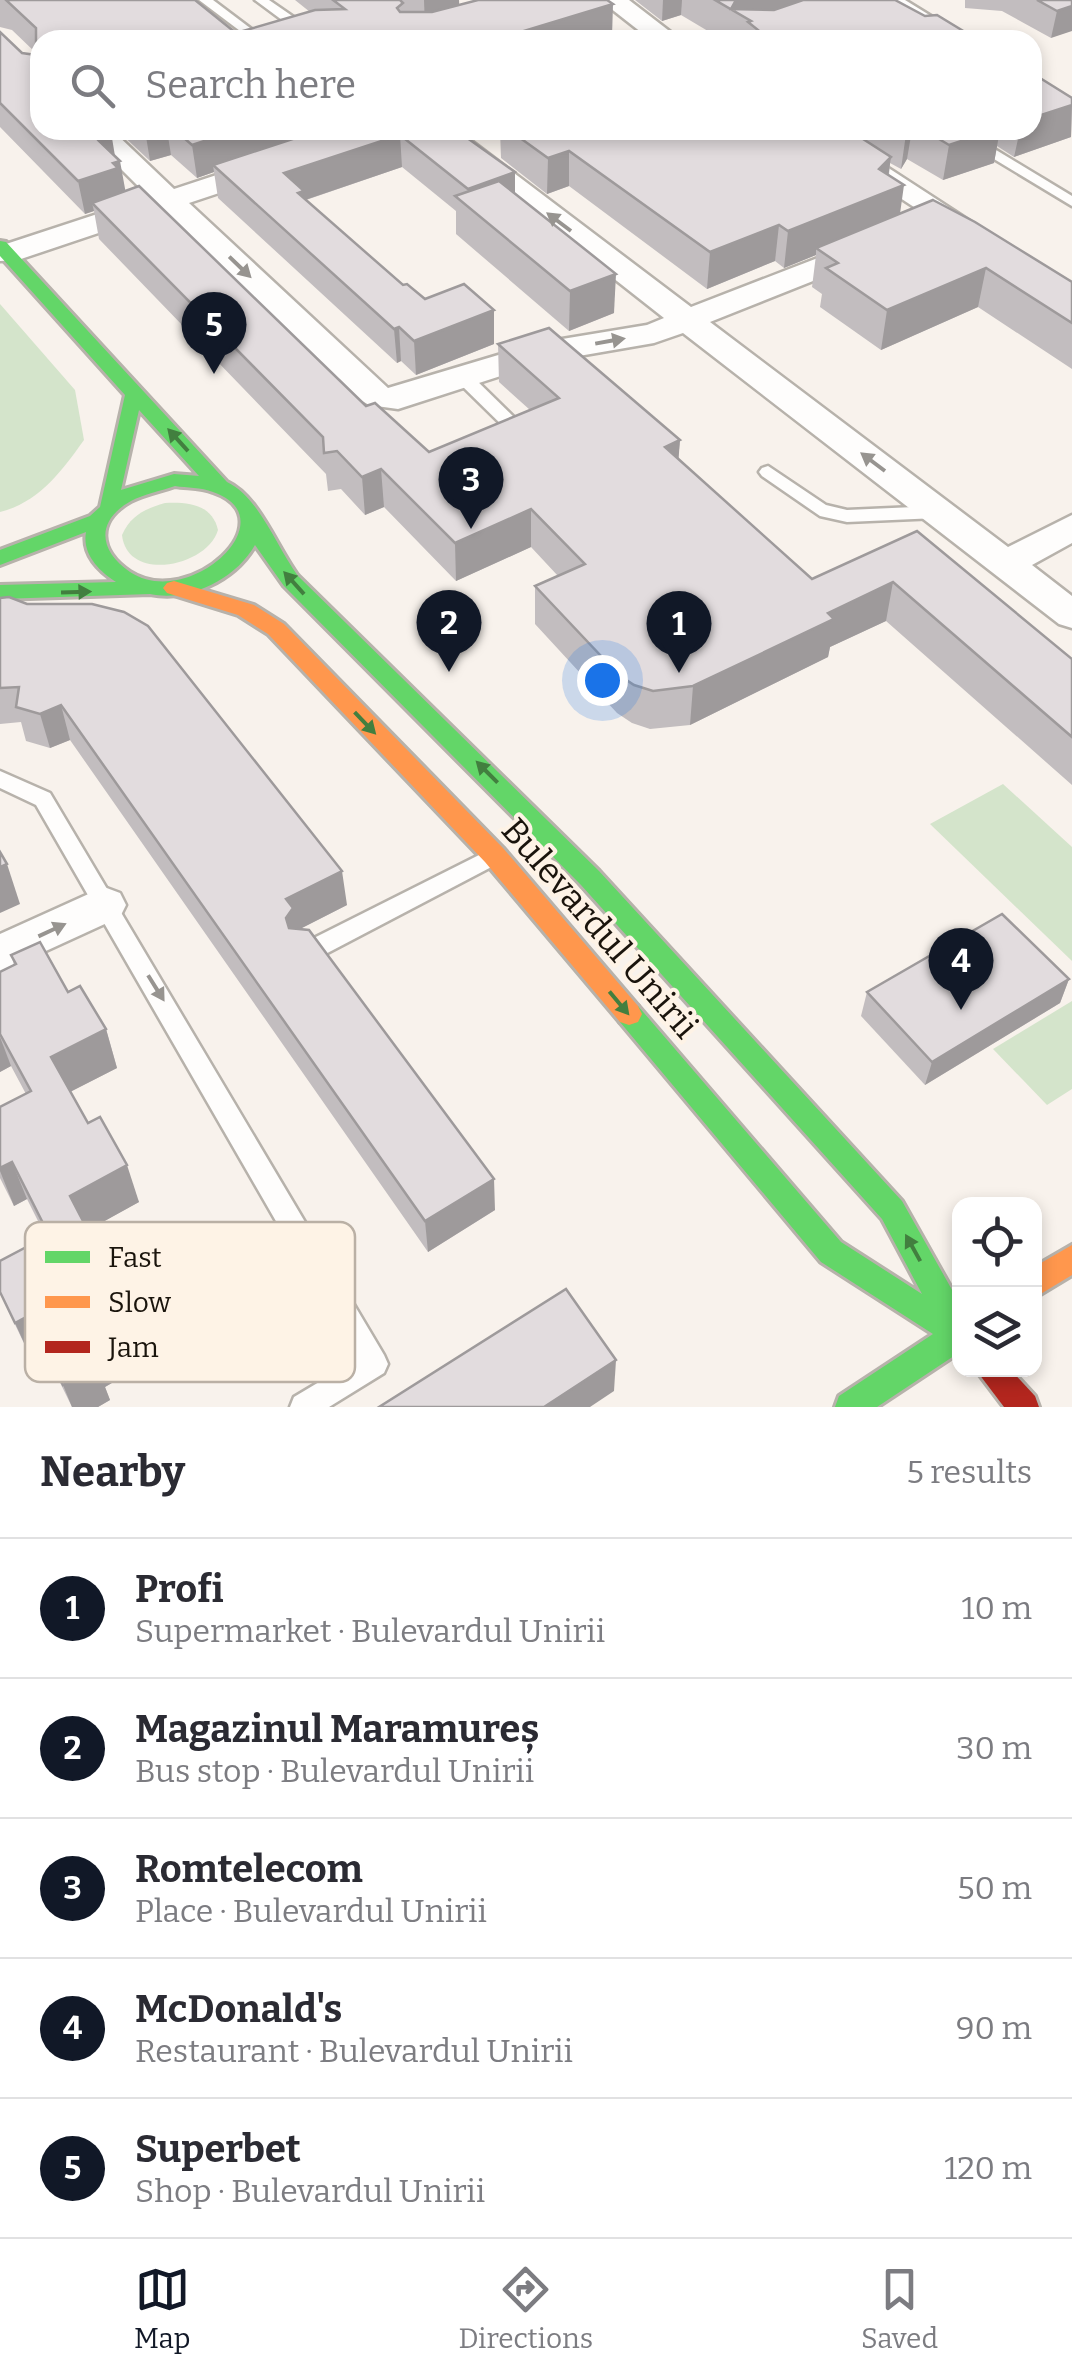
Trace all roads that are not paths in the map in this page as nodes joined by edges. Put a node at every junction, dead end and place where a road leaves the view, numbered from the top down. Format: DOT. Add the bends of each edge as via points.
graph roads {
  1 [pos="205,0"];
  2 [pos="261,0"];
  3 [pos="613,0"];
  4 [pos="896,0"];
  5 [pos="246,30"];
  6 [pos="304,30"];
  7 [pos="651,30"];
  8 [pos="947,30"];
  9 [pos="107,140"];
  10 [pos="452,140"];
  11 [pos="827,140"];
  12 [pos="970,140"];
  13 [pos="294,159"];
  14 [pos="170,200"];
  15 [pos="1072,202"];
  16 [pos="948,216"];
  17 [pos="994,245"];
  18 [pos="4,250"];
  19 [pos="690,322"];
  20 [pos="464,378"];
  21 [pos="133,397"];
  22 [pos="514,428"];
  23 [pos="768,472"];
  24 [pos="219,486"];
  25 [pos="108,504"];
  26 [pos="938,512"];
  27 [pos="92,522"];
  28 [pos="255,524"];
  29 [pos="1072,526"];
  30 [pos="0,558"];
  31 [pos="1006,564"];
  32 [pos="163,588"];
  33 [pos="0,592"];
  34 [pos="1072,615"];
  35 [pos="0,779"];
  36 [pos="494,856"];
  37 [pos="104,905"];
  38 [pos="306,953"];
  39 [pos="0,954"];
  40 [pos="292,1222"];
  41 [pos="1072,1258"];
  42 [pos="1042,1279"];
  43 [pos="952,1321"];
  44 [pos="952,1329"];
  45 [pos="355,1331"];
  46 [pos="952,1339"];
  47 [pos="355,1376"];
  48 [pos="997,1377"];
  49 [pos="345,1382"];
  50 [pos="304,1407"];
  51 [pos="850,1407"];
  52 [pos="1024,1407"];
  1 -- 5 [label="lane"];
  2 -- 6 [label="lane"];
  3 -- 7 [label="street"];
  4 -- 8 [label="lane"];
  9 -- 14 [label="street"];
  19 -- 10 [label="street, one-way"];
  11 -- 16 [label="street"];
  12 -- 15 [label="lane"];
  13 -- 14 [label="street"];
  14 -- 18 [label="street"];
  14 -- 20 [label="street, one-way" via="369,391 398,399"];
  16 -- 17 [label="street"];
  16 -- 19 [label="street"];
  18 -- 21 [label="main road, Bulevardul Unirii"];
  20 -- 19 [label="street, one-way" via="538,353"];
  26 -- 19 [label="street, one-way"];
  20 -- 22 [label="lane"];
  24 -- 21 [label="main road, Bulevardul Unirii, one-way"];
  21 -- 25 [label="main road"];
  23 -- 26 [label="lane" via="820,510 847,516"];
  24 -- 25 [label="main road" via="162,482"];
  24 -- 28 [label="main road, Bulevardul Unirii" via="238,495"];
  25 -- 27 [label="main road"];
  26 -- 31 [label="street"];
  27 -- 30 [label="main road"];
  27 -- 32 [label="main road, Bulevardul Unirii" via="86,537 96,566 110,578"];
  28 -- 32 [label="main road" via="242,557 224,572"];
  43 -- 28 [label="main road, Bulevardul Unirii, one-way" via="892,1210 618,906 291,581"];
  29 -- 31 [label="street"];
  31 -- 34 [label="street"];
  33 -- 32 [label="main road, one-way"];
  32 -- 36 [label="main road, Bulevardul Unirii, one-way" via="246,610 276,629"];
  35 -- 37 [label="lane" via="44,799"];
  36 -- 38 [label="lane"];
  36 -- 44 [label="main road, Bulevardul Unirii, one-way" via="832,1252"];
  39 -- 37 [label="street, one-way"];
  37 -- 40 [label="lane, one-way"];
  41 -- 42 [label="main road"];
  45 -- 47 [label="lane, one-way" via="374,1364"];
  46 -- 51 [label="main road"];
  48 -- 52 [label="main road"];
  49 -- 50 [label="lane, one-way"];
}
